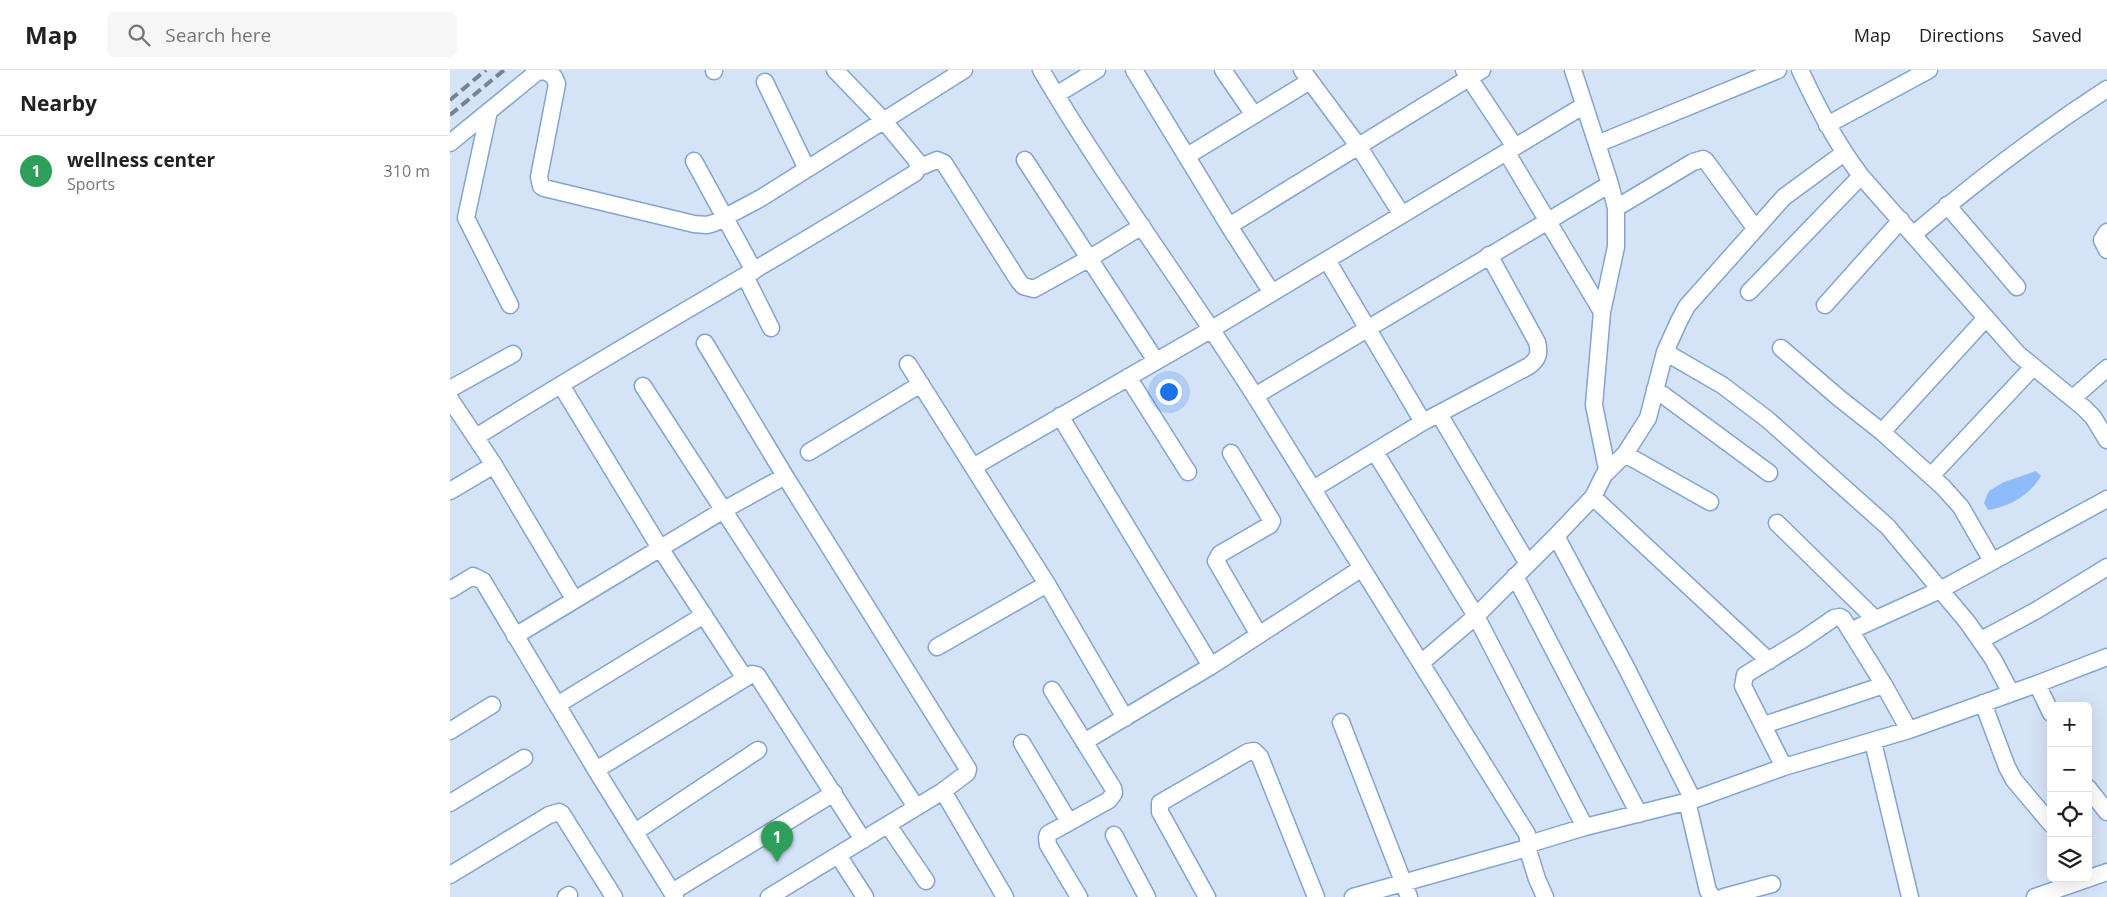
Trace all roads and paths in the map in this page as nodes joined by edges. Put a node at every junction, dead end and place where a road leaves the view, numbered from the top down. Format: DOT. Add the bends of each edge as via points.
graph roads {
  1 [pos="542,70"];
  2 [pos="835,70"];
  3 [pos="1041,70"];
  4 [pos="1096,70"];
  5 [pos="1134,70"];
  6 [pos="1224,70"];
  7 [pos="1572,70"];
  8 [pos="1778,70"];
  9 [pos="1800,70"];
  10 [pos="1929,70"];
  11 [pos="961,71"];
  12 [pos="1472,73"];
  13 [pos="1306,75"];
  14 [pos="765,82"];
  15 [pos="2107,89"];
  16 [pos="1056,95"];
  17 [pos="1583,106"];
  18 [pos="489,111"];
  19 [pos="1254,115"];
  20 [pos="884,121"];
  21 [pos="1826,125"];
  22 [pos="450,143"];
  23 [pos="1597,144"];
  24 [pos="1359,147"];
  25 [pos="1511,150"];
  26 [pos="1844,154"];
  27 [pos="1187,156"];
  28 [pos="1025,160"];
  29 [pos="694,161"];
  30 [pos="918,168"];
  31 [pos="807,169"];
  32 [pos="1861,176"];
  33 [pos="1610,184"];
  34 [pos="1947,206"];
  35 [pos="1616,208"];
  36 [pos="1402,215"];
  37 [pos="724,217"];
  38 [pos="1901,220"];
  39 [pos="1547,221"];
  40 [pos="1142,226"];
  41 [pos="1229,226"];
  42 [pos="1755,228"];
  43 [pos="2107,232"];
  44 [pos="1914,234"];
  45 [pos="2107,250"];
  46 [pos="1489,255"];
  47 [pos="1090,258"];
  48 [pos="1327,260"];
  49 [pos="749,273"];
  50 [pos="2017,287"];
  51 [pos="1749,292"];
  52 [pos="1272,293"];
  53 [pos="510,305"];
  54 [pos="1826,305"];
  55 [pos="1602,312"];
  56 [pos="1986,318"];
  57 [pos="771,328"];
  58 [pos="1212,329"];
  59 [pos="1368,329"];
  60 [pos="706,344"];
  61 [pos="1781,348"];
  62 [pos="1665,352"];
  63 [pos="513,354"];
  64 [pos="1156,361"];
  65 [pos="908,364"];
  66 [pos="2033,368"];
  67 [pos="2107,368"];
  68 [pos="1128,377"];
  69 [pos="921,384"];
  70 [pos="560,385"];
  71 [pos="642,386"];
  72 [pos="450,389"];
  73 [pos="1655,390"];
  74 [pos="1255,396"];
  75 [pos="2073,398"];
  76 [pos="450,399"];
  77 [pos="1439,414"];
  78 [pos="1060,416"];
  79 [pos="1423,422"];
  80 [pos="1882,432"];
  81 [pos="476,437"];
  82 [pos="2107,440"];
  83 [pos="809,452"];
  84 [pos="1375,452"];
  85 [pos="1231,453"];
  86 [pos="1625,454"];
  87 [pos="494,465"];
  88 [pos="973,467"];
  89 [pos="1188,472"];
  90 [pos="1606,473"];
  91 [pos="1769,473"];
  92 [pos="785,476"];
  93 [pos="1931,476"];
  94 [pos="1313,489"];
  95 [pos="450,491"];
  96 [pos="1593,497"];
  97 [pos="2107,499"];
  98 [pos="1710,502"];
  99 [pos="722,511"];
  100 [pos="1778,523"];
  101 [pos="1556,536"];
  102 [pos="660,548"];
  103 [pos="1992,561"];
  104 [pos="1528,564"];
  105 [pos="2107,567"];
  106 [pos="1362,568"];
  107 [pos="1515,576"];
  108 [pos="1047,584"];
  109 [pos="450,590"];
  110 [pos="1940,590"];
  111 [pos="574,599"];
  112 [pos="704,615"];
  113 [pos="1476,616"];
  114 [pos="1875,619"];
  115 [pos="1850,632"];
  116 [pos="1259,635"];
  117 [pos="515,636"];
  118 [pos="1981,640"];
  119 [pos="937,647"];
  120 [pos="2107,657"];
  121 [pos="1769,660"];
  122 [pos="1421,664"];
  123 [pos="1211,666"];
  124 [pos="744,677"];
  125 [pos="2037,684"];
  126 [pos="1884,685"];
  127 [pos="1052,690"];
  128 [pos="2010,693"];
  129 [pos="1983,703"];
  130 [pos="492,705"];
  131 [pos="557,705"];
  132 [pos="2047,705"];
  133 [pos="1125,718"];
  134 [pos="1341,722"];
  135 [pos="1764,725"];
  136 [pos="1909,730"];
  137 [pos="450,731"];
  138 [pos="1084,742"];
  139 [pos="1873,742"];
  140 [pos="1022,743"];
  141 [pos="758,750"];
  142 [pos="524,758"];
  143 [pos="1784,767"];
  144 [pos="596,770"];
  145 [pos="943,791"];
  146 [pos="2091,792"];
  147 [pos="834,793"];
  148 [pos="1690,801"];
  149 [pos="450,803"];
  150 [pos="916,807"];
  151 [pos="2107,812"];
  152 [pos="1640,814"];
  153 [pos="2047,819"];
  154 [pos="1069,822"];
  155 [pos="888,825"];
  156 [pos="1585,827"];
  157 [pos="635,832"];
  158 [pos="1114,835"];
  159 [pos="863,840"];
  160 [pos="1528,845"];
  161 [pos="838,856"];
  162 [pos="2107,872"];
  163 [pos="450,876"];
  164 [pos="926,881"];
  165 [pos="1772,884"];
  166 [pos="1405,890"];
  167 [pos="674,895"];
  168 [pos="614,897"];
  169 [pos="769,897"];
  170 [pos="865,897"];
  171 [pos="1005,897"];
  172 [pos="1079,897"];
  173 [pos="1147,897"];
  174 [pos="1207,897"];
  175 [pos="1316,897"];
  176 [pos="1353,897"];
  177 [pos="1545,897"];
  178 [pos="1713,897"];
  179 [pos="1724,897"];
  180 [pos="1910,897"];
  181 [pos="2035,897"];
  1 -- 18 [label="street"];
  1 -- 37 [label="street" via="550,73 557,84 539,177 541,186 701,225"];
  2 -- 20 [label="street"];
  3 -- 16 [label="street"];
  4 -- 16 [label="street"];
  5 -- 27 [label="street"];
  6 -- 19 [label="street"];
  7 -- 17 [label="street"];
  8 -- 23 [label="street"];
  9 -- 21 [label="street"];
  10 -- 21 [label="street"];
  11 -- 20 [label="street"];
  12 -- 24 [label="street"];
  12 -- 25 [label="street"];
  13 -- 19 [label="street"];
  13 -- 24 [label="street"];
  14 -- 31 [label="street"];
  15 -- 34 [label="street" via="2053,123"];
  16 -- 40 [label="street"];
  17 -- 23 [label="street"];
  17 -- 25 [label="street"];
  18 -- 22 [label="street"];
  18 -- 53 [label="street" via="466,218"];
  19 -- 27 [label="street"];
  20 -- 30 [label="street" via="917,160"];
  20 -- 31 [label="street"];
  21 -- 26 [label="street"];
  23 -- 33 [label="street"];
  24 -- 36 [label="street"];
  24 -- 41 [label="street"];
  25 -- 36 [label="street"];
  25 -- 39 [label="street"];
  26 -- 32 [label="street"];
  26 -- 42 [label="street" via="1784,197"];
  27 -- 41 [label="street"];
  28 -- 47 [label="street"];
  29 -- 37 [label="street"];
  30 -- 47 [label="street" via="937,160 944,163 1023,286 1034,289"];
  30 -- 49 [label="street" via="837,222"];
  31 -- 37 [label="street"];
  32 -- 38 [label="street"];
  32 -- 51 [label="street"];
  33 -- 35 [label="street"];
  33 -- 39 [label="street"];
  34 -- 44 [label="street"];
  34 -- 50 [label="street"];
  35 -- 42 [label="street" via="1702,159 1706,160"];
  35 -- 55 [label="street" via="1616,247"];
  36 -- 48 [label="street"];
  37 -- 49 [label="street"];
  38 -- 44 [label="street"];
  38 -- 54 [label="street"];
  39 -- 46 [label="street"];
  39 -- 55 [label="street"];
  40 -- 47 [label="street"];
  40 -- 58 [label="street"];
  41 -- 52 [label="street"];
  42 -- 62 [label="street" via="1687,306"];
  43 -- 45 [label="street" via="2102,240"];
  44 -- 56 [label="street"];
  46 -- 59 [label="street"];
  46 -- 77 [label="street" via="1537,342 1539,354 1529,366"];
  47 -- 64 [label="street"];
  48 -- 52 [label="street"];
  48 -- 59 [label="street"];
  49 -- 57 [label="street"];
  49 -- 70 [label="street"];
  52 -- 58 [label="street"];
  55 -- 90 [label="street" via="1594,405 1607,463"];
  56 -- 66 [label="street"];
  56 -- 80 [label="street"];
  58 -- 64 [label="street"];
  58 -- 74 [label="street"];
  59 -- 74 [label="street"];
  59 -- 79 [label="street"];
  60 -- 92 [label="street"];
  61 -- 80 [label="street"];
  62 -- 73 [label="street"];
  62 -- 110 [label="street" via="1722,385 1795,442 1888,527"];
  63 -- 72 [label="street"];
  64 -- 68 [label="street"];
  65 -- 69 [label="street"];
  66 -- 75 [label="street"];
  66 -- 93 [label="street"];
  67 -- 75 [label="street"];
  68 -- 78 [label="street"];
  68 -- 89 [label="street"];
  69 -- 83 [label="street"];
  69 -- 88 [label="street"];
  70 -- 81 [label="street"];
  70 -- 102 [label="street"];
  71 -- 99 [label="street"];
  73 -- 86 [label="street" via="1648,418"];
  73 -- 91 [label="street"];
  74 -- 94 [label="street"];
  75 -- 82 [label="street" via="2093,417"];
  76 -- 81 [label="street"];
  77 -- 79 [label="street"];
  77 -- 104 [label="street"];
  78 -- 88 [label="street"];
  78 -- 123 [label="street"];
  79 -- 84 [label="street"];
  80 -- 93 [label="street"];
  81 -- 87 [label="street"];
  84 -- 94 [label="street"];
  84 -- 113 [label="street"];
  85 -- 116 [label="street" via="1272,521 1270,526 1220,554 1216,561"];
  86 -- 90 [label="street"];
  86 -- 98 [label="street"];
  87 -- 95 [label="street"];
  87 -- 111 [label="street"];
  88 -- 108 [label="street"];
  90 -- 96 [label="street"];
  92 -- 99 [label="street"];
  92 -- 145 [label="street" via="966,765 967,773"];
  93 -- 103 [label="street" via="1961,507"];
  94 -- 106 [label="street"];
  96 -- 101 [label="street"];
  96 -- 121 [label="street"];
  97 -- 103 [label="street"];
  99 -- 102 [label="street"];
  99 -- 150 [label="street"];
  100 -- 114 [label="street"];
  101 -- 104 [label="street"];
  101 -- 148 [label="street" via="1626,667"];
  102 -- 111 [label="street"];
  102 -- 112 [label="street"];
  103 -- 110 [label="street"];
  104 -- 107 [label="street"];
  105 -- 118 [label="street"];
  106 -- 116 [label="street"];
  106 -- 122 [label="street"];
  107 -- 113 [label="street"];
  107 -- 152 [label="street"];
  108 -- 119 [label="street"];
  108 -- 133 [label="street"];
  109 -- 117 [label="street" via="473,576 479,577"];
  110 -- 114 [label="street"];
  110 -- 118 [label="street"];
  111 -- 117 [label="street"];
  112 -- 124 [label="street"];
  112 -- 131 [label="street"];
  113 -- 122 [label="street"];
  113 -- 156 [label="street"];
  114 -- 115 [label="street"];
  115 -- 121 [label="street" via="1843,620 1834,618"];
  115 -- 126 [label="street"];
  116 -- 123 [label="street"];
  117 -- 131 [label="street"];
  118 -- 128 [label="street"];
  120 -- 125 [label="street"];
  121 -- 135 [label="street" via="1743,679 1743,686"];
  122 -- 160 [label="street" via="1527,834"];
  123 -- 133 [label="street"];
  124 -- 144 [label="street"];
  124 -- 147 [label="street" via="757,675"];
  125 -- 128 [label="street"];
  125 -- 132 [label="street"];
  126 -- 135 [label="street"];
  126 -- 136 [label="street"];
  127 -- 138 [label="street"];
  128 -- 129 [label="street"];
  129 -- 136 [label="street"];
  129 -- 153 [label="street" via="2007,768"];
  130 -- 137 [label="street"];
  131 -- 144 [label="street"];
  133 -- 138 [label="street"];
  134 -- 166 [label="street"];
  135 -- 143 [label="street"];
  136 -- 139 [label="street"];
  138 -- 154 [label="street" via="1114,793 1109,800"];
  139 -- 143 [label="street"];
  139 -- 180 [label="street"];
  140 -- 154 [label="street"];
  141 -- 157 [label="street"];
  142 -- 149 [label="street"];
  143 -- 148 [label="street"];
  144 -- 157 [label="street"];
  145 -- 150 [label="street"];
  145 -- 171 [label="street"];
  146 -- 151 [label="street"];
  147 -- 159 [label="street"];
  147 -- 167 [label="street"];
  148 -- 152 [label="street"];
  148 -- 178 [label="street" via="1708,891"];
  150 -- 155 [label="street"];
  152 -- 156 [label="street"];
  154 -- 172 [label="street" via="1048,834 1047,842"];
  155 -- 159 [label="street"];
  155 -- 164 [label="street"];
  156 -- 160 [label="street"];
  157 -- 167 [label="street"];
  158 -- 173 [label="street"];
  159 -- 161 [label="street"];
  160 -- 166 [label="street"];
  160 -- 177 [label="street"];
  161 -- 169 [label="street"];
  161 -- 170 [label="street"];
  162 -- 181 [label="street"];
  163 -- 168 [label="street" via="548,815 559,812"];
  165 -- 179 [label="street"];
  166 -- 176 [label="street"];
  174 -- 175 [label="street" via="1160,812 1160,803 1254,751 1260,758"];
}
